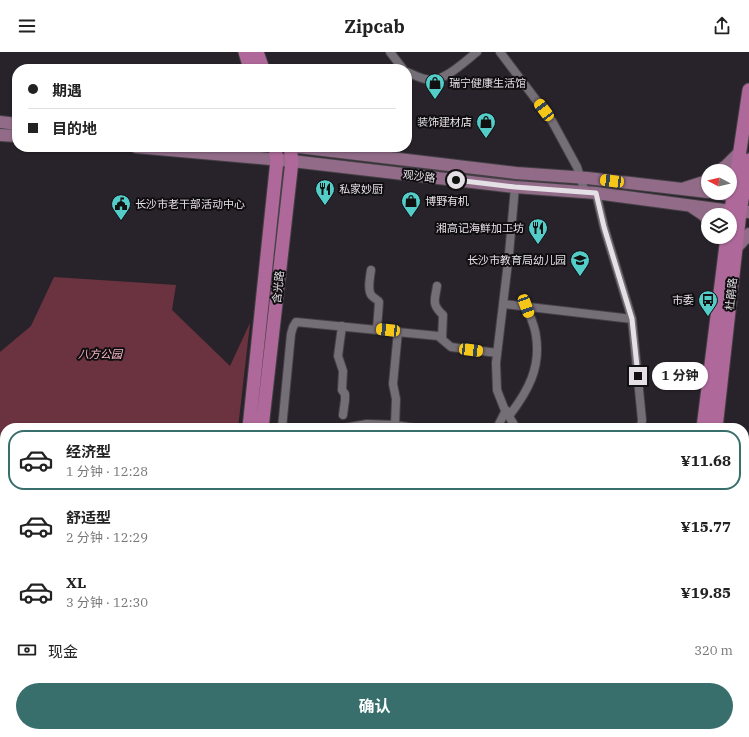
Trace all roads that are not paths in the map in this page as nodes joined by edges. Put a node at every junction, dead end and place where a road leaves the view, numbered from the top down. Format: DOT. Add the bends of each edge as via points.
graph roads {
  1 [pos="244,52"];
  2 [pos="257,52"];
  3 [pos="390,52"];
  4 [pos="477,52"];
  5 [pos="500,52"];
  6 [pos="248,64"];
  7 [pos="261,64"];
  8 [pos="399,64"];
  9 [pos="412,74"];
  10 [pos="749,90"];
  11 [pos="0,122"];
  12 [pos="12,123"];
  13 [pos="0,135"];
  14 [pos="12,136"];
  15 [pos="191,152"];
  16 [pos="276,152"];
  17 [pos="291,152"];
  18 [pos="340,152"];
  19 [pos="744,156"];
  20 [pos="278,160"];
  21 [pos="292,161"];
  22 [pos="730,164"];
  23 [pos="581,178"];
  24 [pos="701,183"];
  25 [pos="515,187"];
  26 [pos="682,189"];
  27 [pos="701,191"];
  28 [pos="591,192"];
  29 [pos="742,196"];
  30 [pos="689,205"];
  31 [pos="701,213"];
  32 [pos="738,213"];
  33 [pos="749,234"];
  34 [pos="726,244"];
  35 [pos="729,244"];
  36 [pos="731,249"];
  37 [pos="371,270"];
  38 [pos="437,286"];
  39 [pos="503,304"];
  40 [pos="526,306"];
  41 [pos="632,319"];
  42 [pos="342,326"];
  43 [pos="377,329"];
  44 [pos="398,331"];
  45 [pos="442,339"];
  46 [pos="497,353"];
  47 [pos="344,415"];
  48 [pos="510,421"];
  49 [pos="250,423"];
  50 [pos="263,423"];
  51 [pos="283,423"];
  52 [pos="395,423"];
  53 [pos="642,423"];
  54 [pos="704,423"];
  55 [pos="716,423"];
  1 -- 6 [label="main road"];
  2 -- 7 [label="main road"];
  3 -- 8 [label="street"];
  4 -- 9 [label="street" via="447,75 432,80"];
  5 -- 23 [label="street" via="552,121"];
  10 -- 19 [label="main road, 杜鹃路"];
  11 -- 12 [label="main road"];
  13 -- 14 [label="main road"];
  15 -- 20 [label="main road, 观沙路"];
  16 -- 20 [label="main road, 含光路"];
  17 -- 21 [label="main road, 含光路"];
  18 -- 23 [label="main road, 观沙路"];
  19 -- 22 [label="main road"];
  19 -- 29 [label="main road, 杜鹃路"];
  20 -- 21 [label="main road, 观沙路"];
  20 -- 49 [label="main road, 含光路"];
  21 -- 25 [label="main road, 观沙路"];
  21 -- 50 [label="main road, 含光路"];
  23 -- 26 [label="main road, 观沙路"];
  23 -- 28 [label="street"];
  24 -- 26 [label="main road"];
  25 -- 28 [label="main road, 观沙路"];
  25 -- 39 [label="street"];
  26 -- 27 [label="main road, 观沙路"];
  28 -- 30 [label="main road, 观沙路"];
  28 -- 41 [label="street"];
  29 -- 32 [label="main road, 杜鹃路"];
  30 -- 31 [label="main road"];
  30 -- 32 [label="main road, 观沙路"];
  32 -- 36 [label="main road, 杜鹃路"];
  33 -- 36 [label="main road"];
  34 -- 36 [label="main road"];
  35 -- 36 [label="main road, 杜鹃路"];
  36 -- 54 [label="main road, 杜鹃路"];
  36 -- 55 [label="main road, 杜鹃路"];
  37 -- 43 [label="street" via="369,292 379,302"];
  38 -- 45 [label="street" via="434,305 443,315"];
  39 -- 40 [label="street"];
  39 -- 46 [label="street"];
  40 -- 41 [label="street"];
  40 -- 48 [label="street" via="536,335 537,354 534,375"];
  41 -- 53 [label="street"];
  42 -- 43 [label="street"];
  42 -- 47 [label="street" via="338,356 345,400"];
  42 -- 51 [label="street" via="296,322 293,327"];
  43 -- 44 [label="street"];
  44 -- 45 [label="street" via="438,336"];
  44 -- 52 [label="street" via="393,384 396,399"];
  45 -- 46 [label="street" via="451,347"];
  46 -- 48 [label="street" via="497,390"];
}
